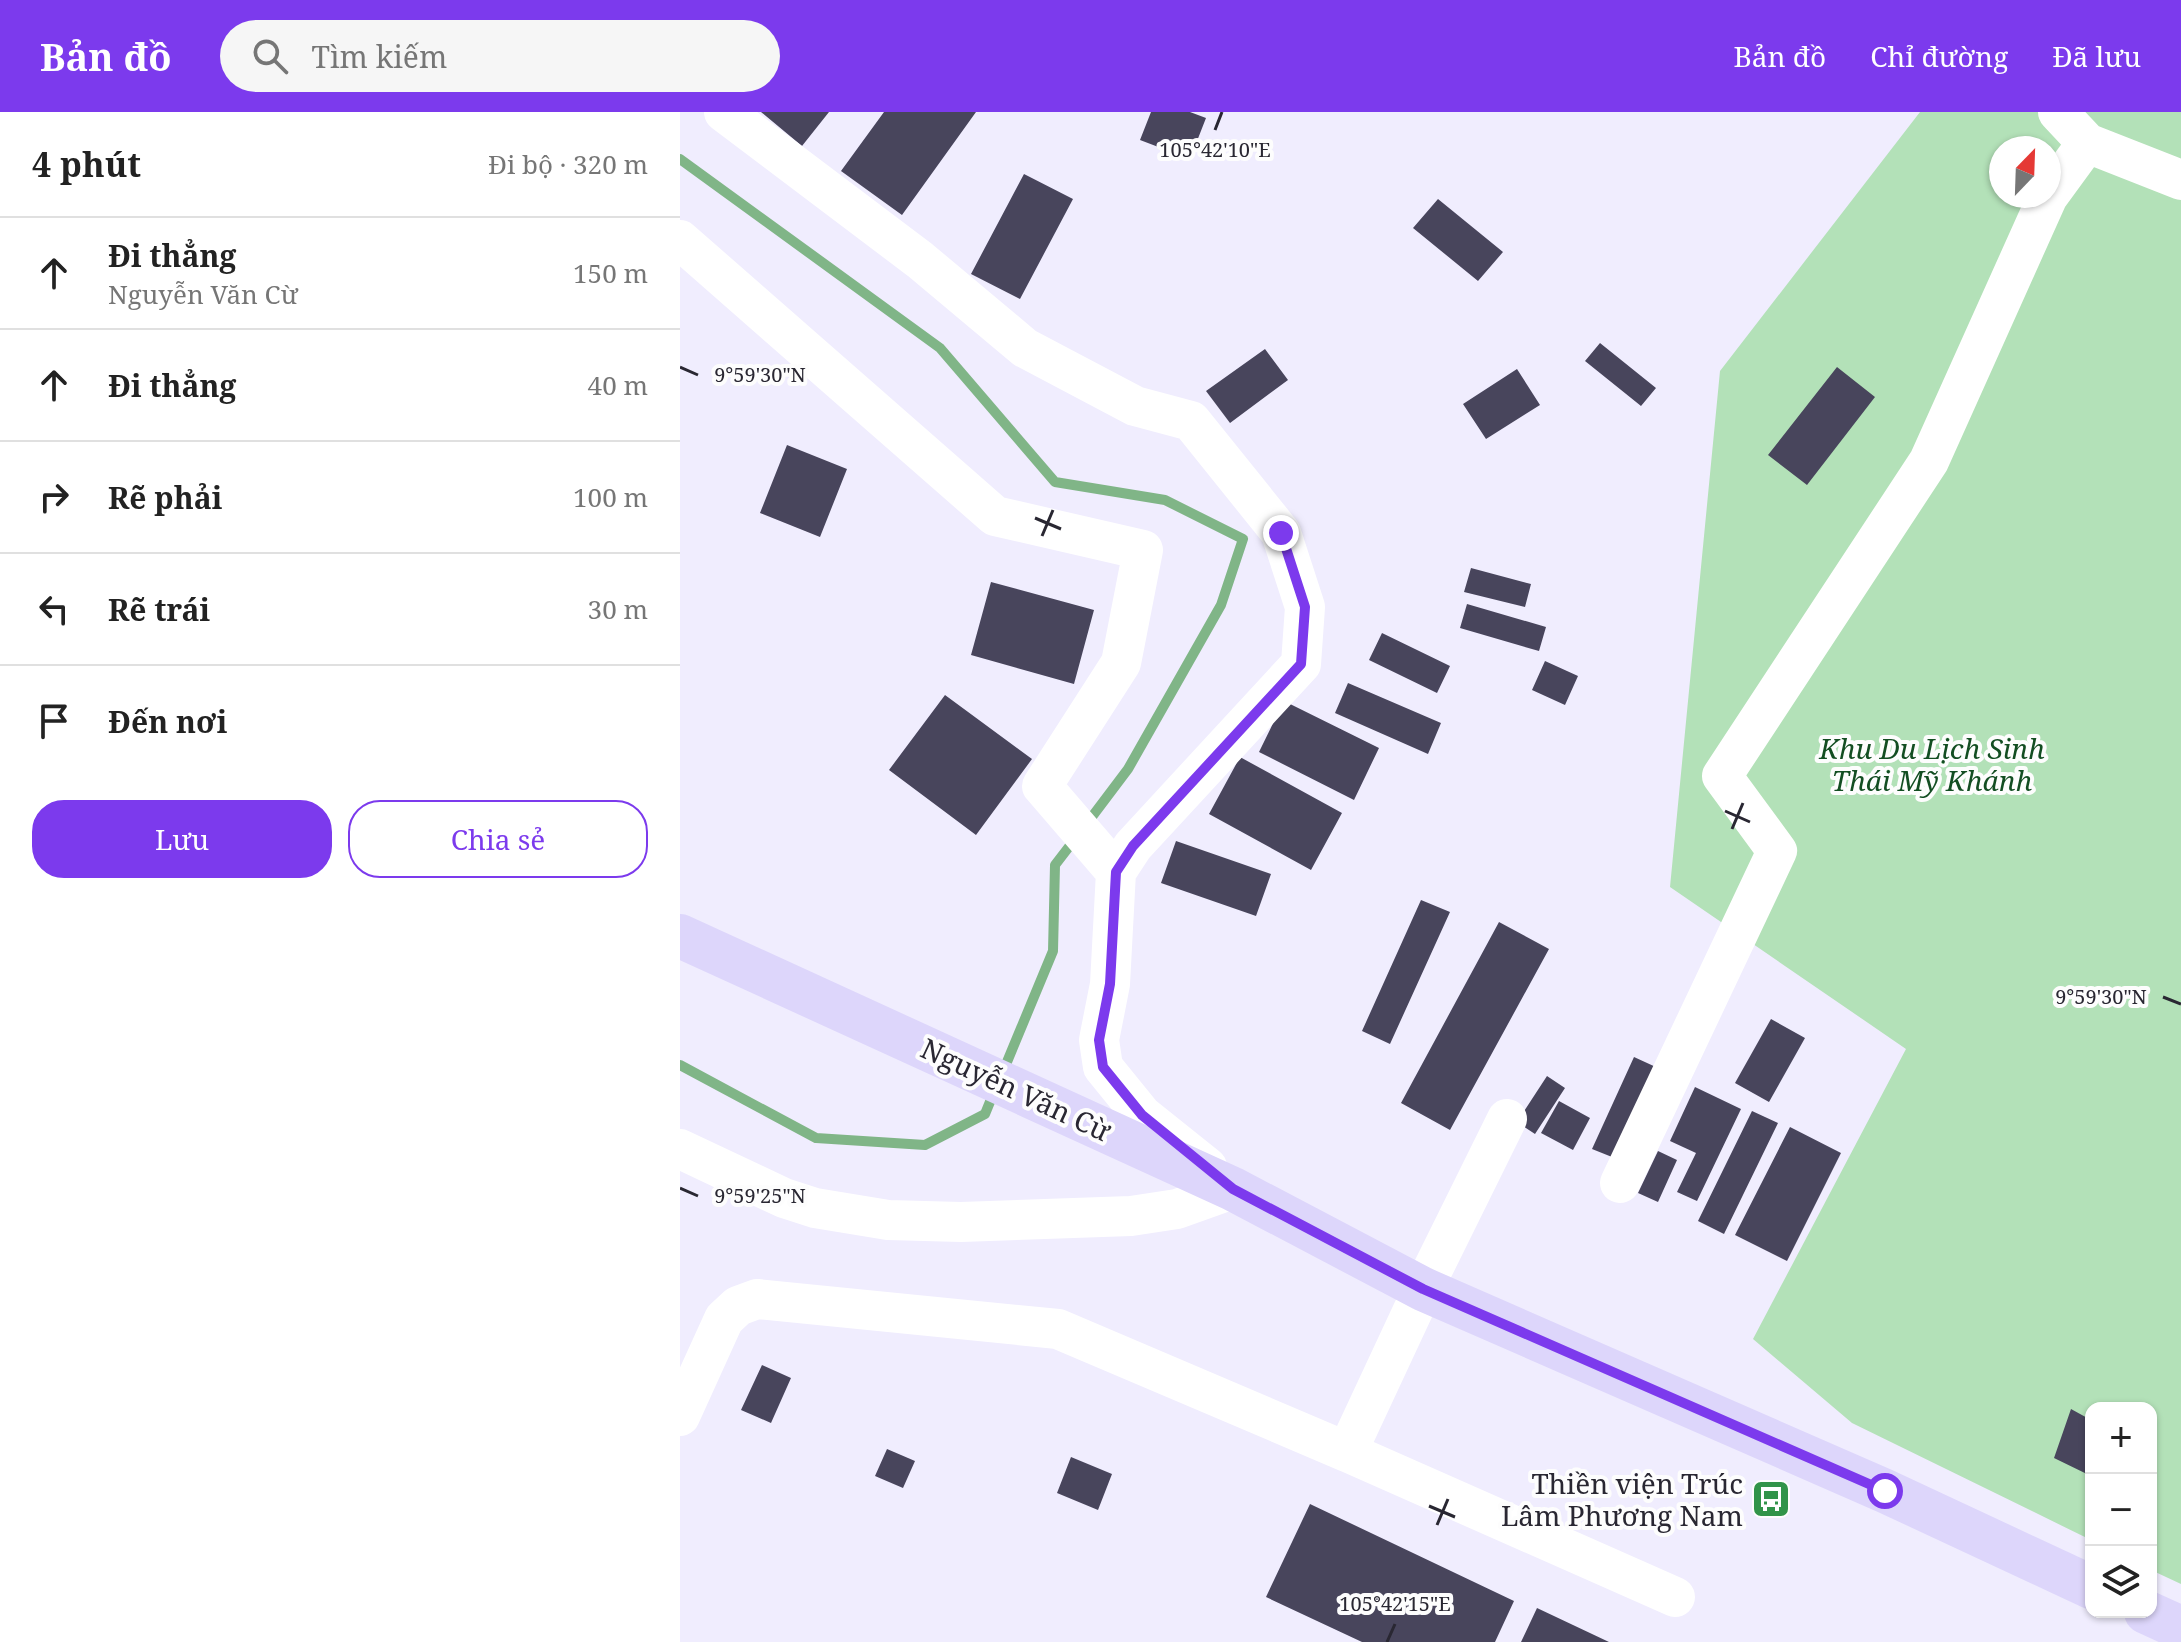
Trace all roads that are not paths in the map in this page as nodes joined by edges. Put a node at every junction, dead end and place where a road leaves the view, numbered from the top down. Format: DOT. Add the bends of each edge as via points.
graph roads {
  1 [pos="724,112"];
  2 [pos="2058,112"];
  3 [pos="2087,143"];
  4 [pos="2061,178"];
  5 [pos="2181,180"];
  6 [pos="2042,208"];
  7 [pos="680,240"];
  8 [pos="1116,872"];
  9 [pos="680,936"];
  10 [pos="1507,1119"];
  11 [pos="680,1149"];
  12 [pos="1620,1183"];
  13 [pos="1233,1189"];
  14 [pos="1423,1289"];
  15 [pos="680,1416"];
  16 [pos="1347,1452"];
  17 [pos="2085,1584"];
  18 [pos="1675,1597"];
  19 [pos="2157,1617"];
  20 [pos="2181,1628"];
  1 -- 8 [label="street" via="920,260 1025,348 1135,406 1191,421 1281,533 1305,607 1301,664 1133,846"];
  2 -- 3 [label="street"];
  3 -- 4 [label="street"];
  3 -- 5 [label="street"];
  6 -- 12 [label="street" via="1929,461 1722,776 1777,851"];
  7 -- 8 [label="street" via="995,516 1143,550 1121,663 1042,786"];
  8 -- 13 [label="street" via="1110,984 1099,1040 1103,1067 1142,1115"];
  9 -- 13 [label="main road, Nguyễn Văn Cừ"];
  10 -- 14 [label="street"];
  11 -- 13 [label="street" via="784,1198 888,1220 1131,1216 1177,1209"];
  13 -- 14 [label="main road, Nguyễn Văn Cừ"];
  14 -- 16 [label="street"];
  14 -- 17 [label="main road, Nguyễn Văn Cừ"];
  15 -- 16 [label="street" via="724,1319 757,1299 1058,1329"];
  16 -- 18 [label="street"];
  19 -- 20 [label="main road"];
}
